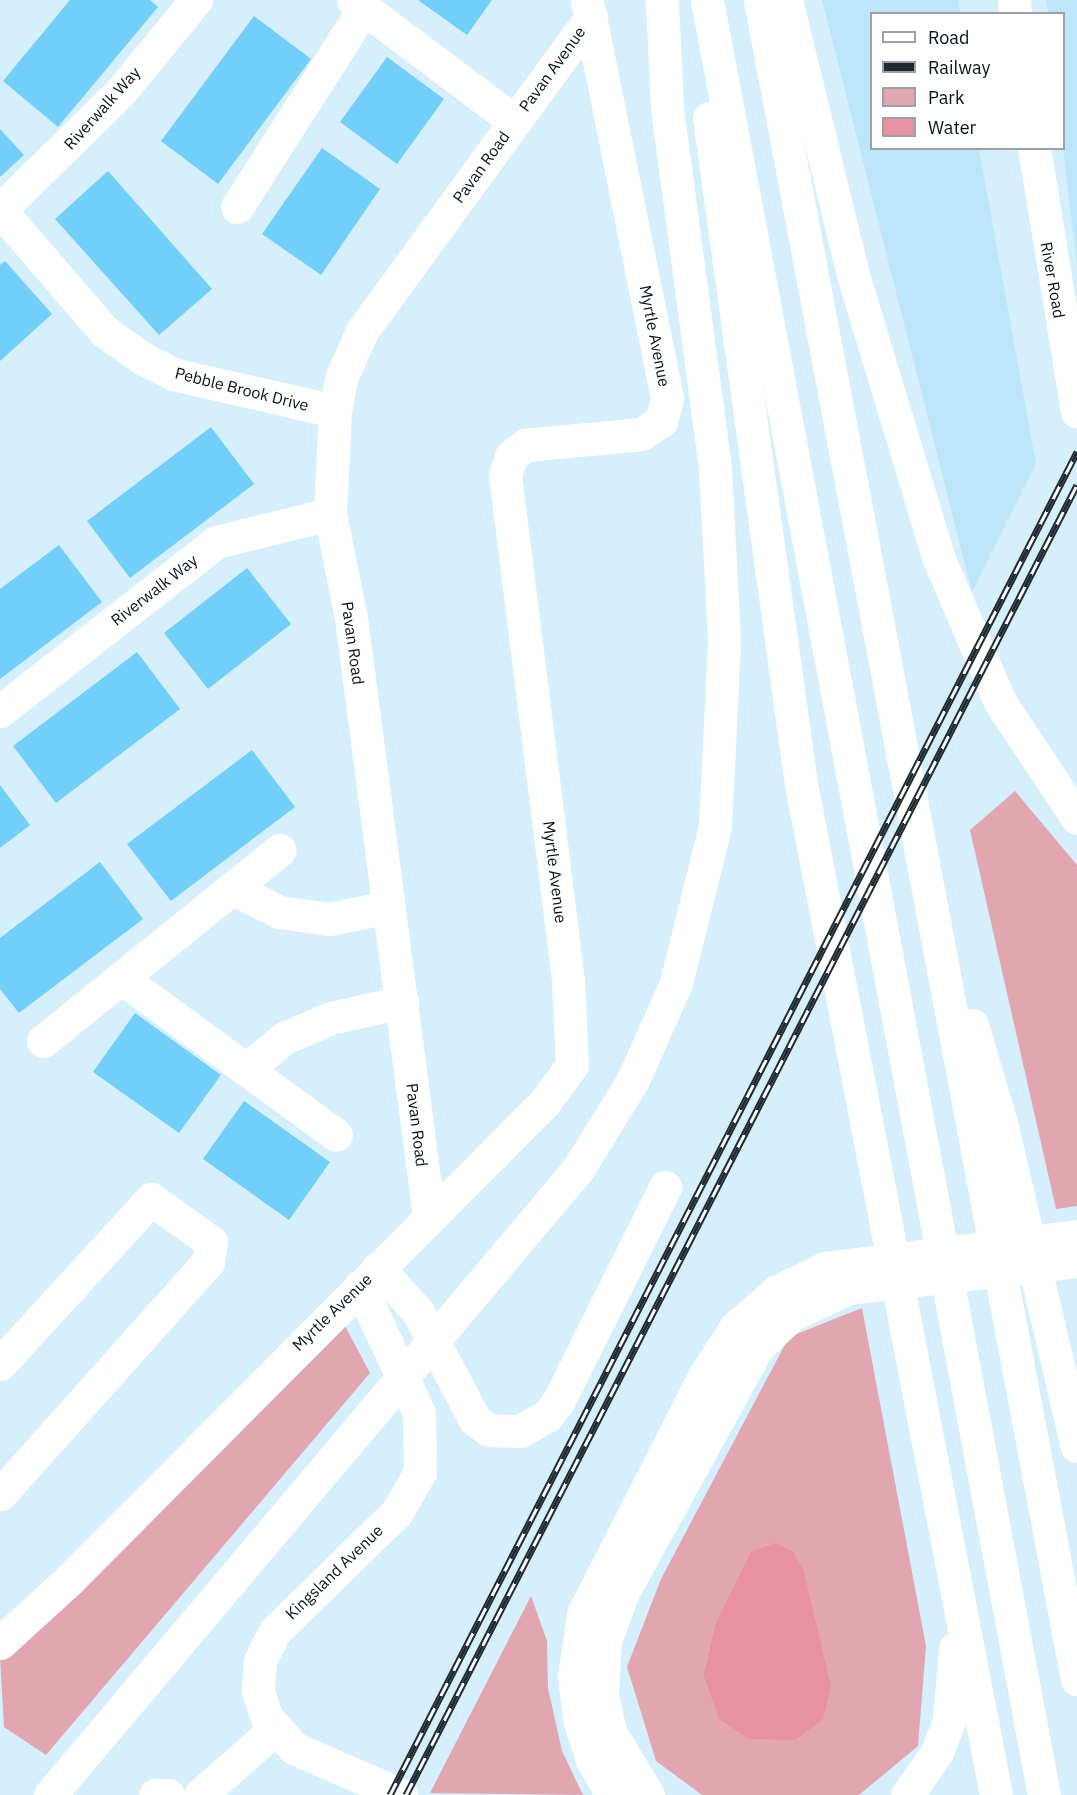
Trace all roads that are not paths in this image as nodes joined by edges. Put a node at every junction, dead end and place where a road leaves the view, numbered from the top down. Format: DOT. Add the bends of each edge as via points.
graph roads {
  1 [pos="196,0"];
  2 [pos="662,0"];
  3 [pos="699,0"];
  4 [pos="706,0"];
  5 [pos="760,0"];
  6 [pos="786,0"];
  7 [pos="359,3"];
  8 [pos="589,8"];
  9 [pos="514,121"];
  10 [pos="1034,150"];
  11 [pos="237,207"];
  12 [pos="0,210"];
  13 [pos="335,411"];
  14 [pos="1077,412"];
  15 [pos="330,514"];
  16 [pos="0,711"];
  17 [pos="1077,818"];
  18 [pos="280,850"];
  19 [pos="232,888"];
  20 [pos="389,907"];
  21 [pos="122,978"];
  22 [pos="402,1002"];
  23 [pos="43,1041"];
  24 [pos="247,1070"];
  25 [pos="336,1135"];
  26 [pos="665,1186"];
  27 [pos="1003,1195"];
  28 [pos="429,1217"];
  29 [pos="1077,1236"];
  30 [pos="1077,1261"];
  31 [pos="369,1277"];
  32 [pos="0,1364"];
  33 [pos="1077,1446"];
  34 [pos="931,1474"];
  35 [pos="0,1495"];
  36 [pos="0,1643"];
  37 [pos="1077,1679"];
  38 [pos="275,1729"];
  39 [pos="50,1795"];
  40 [pos="155,1795"];
  41 [pos="168,1795"];
  42 [pos="200,1795"];
  43 [pos="401,1795"];
  44 [pos="612,1795"];
  45 [pos="648,1795"];
  46 [pos="907,1795"];
  47 [pos="996,1795"];
  48 [pos="1044,1795"];
  1 -- 12 [label="main road, Riverwalk Way" via="122,90"];
  2 -- 39 [label="main road" via="667,108 715,468 724,640 715,827 676,983 633,1080 578,1169"];
  3 -- 34 [label="main road" via="727,277 812,846"];
  4 -- 48 [label="main road"];
  5 -- 27 [label="main road" via="929,896"];
  6 -- 17 [label="main road" via="854,278 915,486 960,615 1000,702"];
  7 -- 9 [label="main road"];
  7 -- 11 [label="main road"];
  8 -- 9 [label="main road, Pavan Avenue"];
  8 -- 28 [label="main road, Myrtle Avenue" via="667,411 641,434 525,445 507,465 575,1046 565,1079"];
  9 -- 13 [label="main road, Pavan Road" via="362,331 342,376"];
  10 -- 14 [label="main road, River Road"];
  12 -- 13 [label="main road, Pebble Brook Drive" via="104,331 142,358 173,374"];
  13 -- 15 [label="main road, Pavan Road"];
  15 -- 16 [label="main road, Riverwalk Way" via="216,542"];
  15 -- 20 [label="main road, Pavan Road" via="351,618"];
  18 -- 19 [label="main road"];
  19 -- 20 [label="main road" via="279,912 329,919"];
  19 -- 21 [label="main road"];
  20 -- 22 [label="main road, Pavan Road"];
  21 -- 23 [label="main road"];
  21 -- 24 [label="main road"];
  22 -- 24 [label="main road" via="331,1018 284,1038"];
  22 -- 28 [label="main road, Pavan Road"];
  24 -- 25 [label="main road"];
  26 -- 31 [label="main road" via="548,1416 520,1431 489,1430 463,1404 418,1312"];
  27 -- 33 [label="main road" via="1046,1309"];
  27 -- 37 [label="main road" via="1008,1313"];
  28 -- 31 [label="main road, Myrtle Avenue"];
  29 -- 44 [label="main road" via="825,1268 776,1292 735,1329 700,1384 583,1614 575,1653 577,1708 592,1760"];
  30 -- 45 [label="main road" via="849,1288 791,1315 757,1348 623,1592 605,1641 602,1694 610,1732"];
  31 -- 36 [label="main road, Myrtle Avenue" via="63,1587"];
  31 -- 38 [label="main road, Kingsland Avenue" via="390,1348 413,1399 423,1456 407,1500 300,1604 266,1646 258,1691"];
  32 -- 35 [label="main road" via="151,1199 211,1242 208,1262"];
  34 -- 46 [label="main road" via="956,1692 937,1752"];
  34 -- 47 [label="main road"];
  38 -- 42 [label="main road"];
  38 -- 43 [label="main road, Kingsland Avenue" via="309,1758"];
  40 -- 41 [label="main road"];
}
